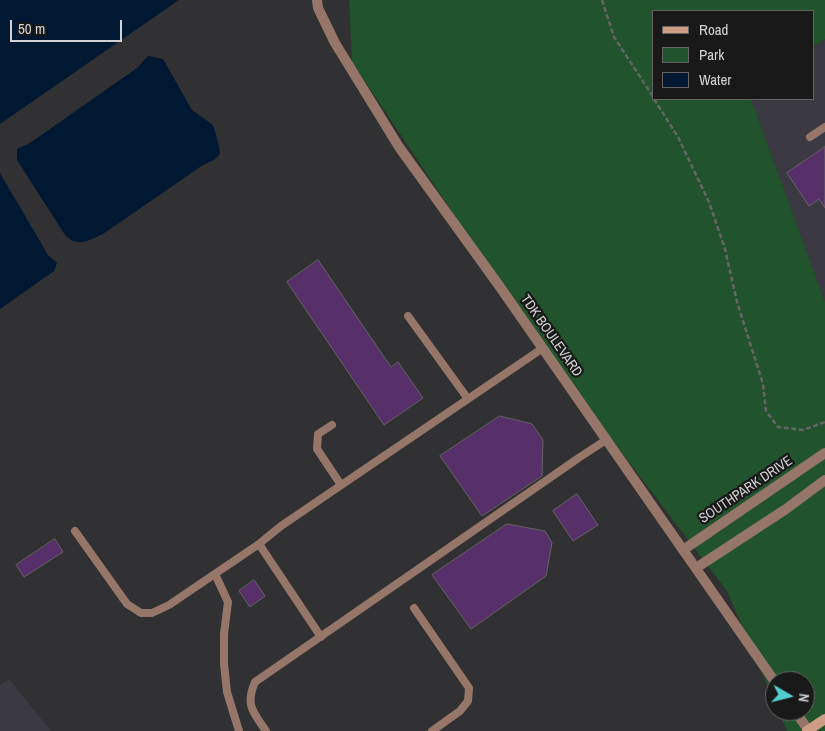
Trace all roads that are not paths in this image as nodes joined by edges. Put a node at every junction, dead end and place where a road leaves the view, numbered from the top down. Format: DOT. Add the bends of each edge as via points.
graph roads {
  1 [pos="316,3"];
  2 [pos="825,127"];
  3 [pos="810,137"];
  4 [pos="408,316"];
  5 [pos="543,348"];
  6 [pos="468,399"];
  7 [pos="332,425"];
  8 [pos="606,440"];
  9 [pos="825,453"];
  10 [pos="825,480"];
  11 [pos="341,485"];
  12 [pos="75,531"];
  13 [pos="259,544"];
  14 [pos="683,550"];
  15 [pos="696,568"];
  16 [pos="215,574"];
  17 [pos="414,608"];
  18 [pos="320,637"];
  19 [pos="767,671"];
  20 [pos="825,719"];
  21 [pos="239,731"];
  22 [pos="266,731"];
  23 [pos="432,731"];
  24 [pos="808,731"];
  1 -- 5 [label="street, TDK BOULEVARD" via="335,43 399,147"];
  2 -- 3 [label="lane"];
  4 -- 6 [label="lane"];
  5 -- 6 [label="lane"];
  5 -- 8 [label="street, TDK BOULEVARD"];
  6 -- 11 [label="lane"];
  7 -- 11 [label="lane" via="318,434 317,449"];
  8 -- 14 [label="street, TDK BOULEVARD"];
  8 -- 18 [label="lane"];
  9 -- 14 [label="street, SOUTHPARK DRIVE"];
  10 -- 15 [label="street"];
  11 -- 13 [label="lane"];
  12 -- 16 [label="lane" via="127,604 141,613 152,613 169,605"];
  13 -- 16 [label="lane"];
  13 -- 18 [label="lane"];
  14 -- 15 [label="street, TDK BOULEVARD"];
  15 -- 19 [label="street, TDK BOULEVARD"];
  16 -- 21 [label="lane" via="228,602 224,664 227,692"];
  17 -- 23 [label="lane" via="469,688 468,701 460,711"];
  18 -- 22 [label="lane" via="255,682 250,703"];
  20 -- 24 [label="street"];
}
